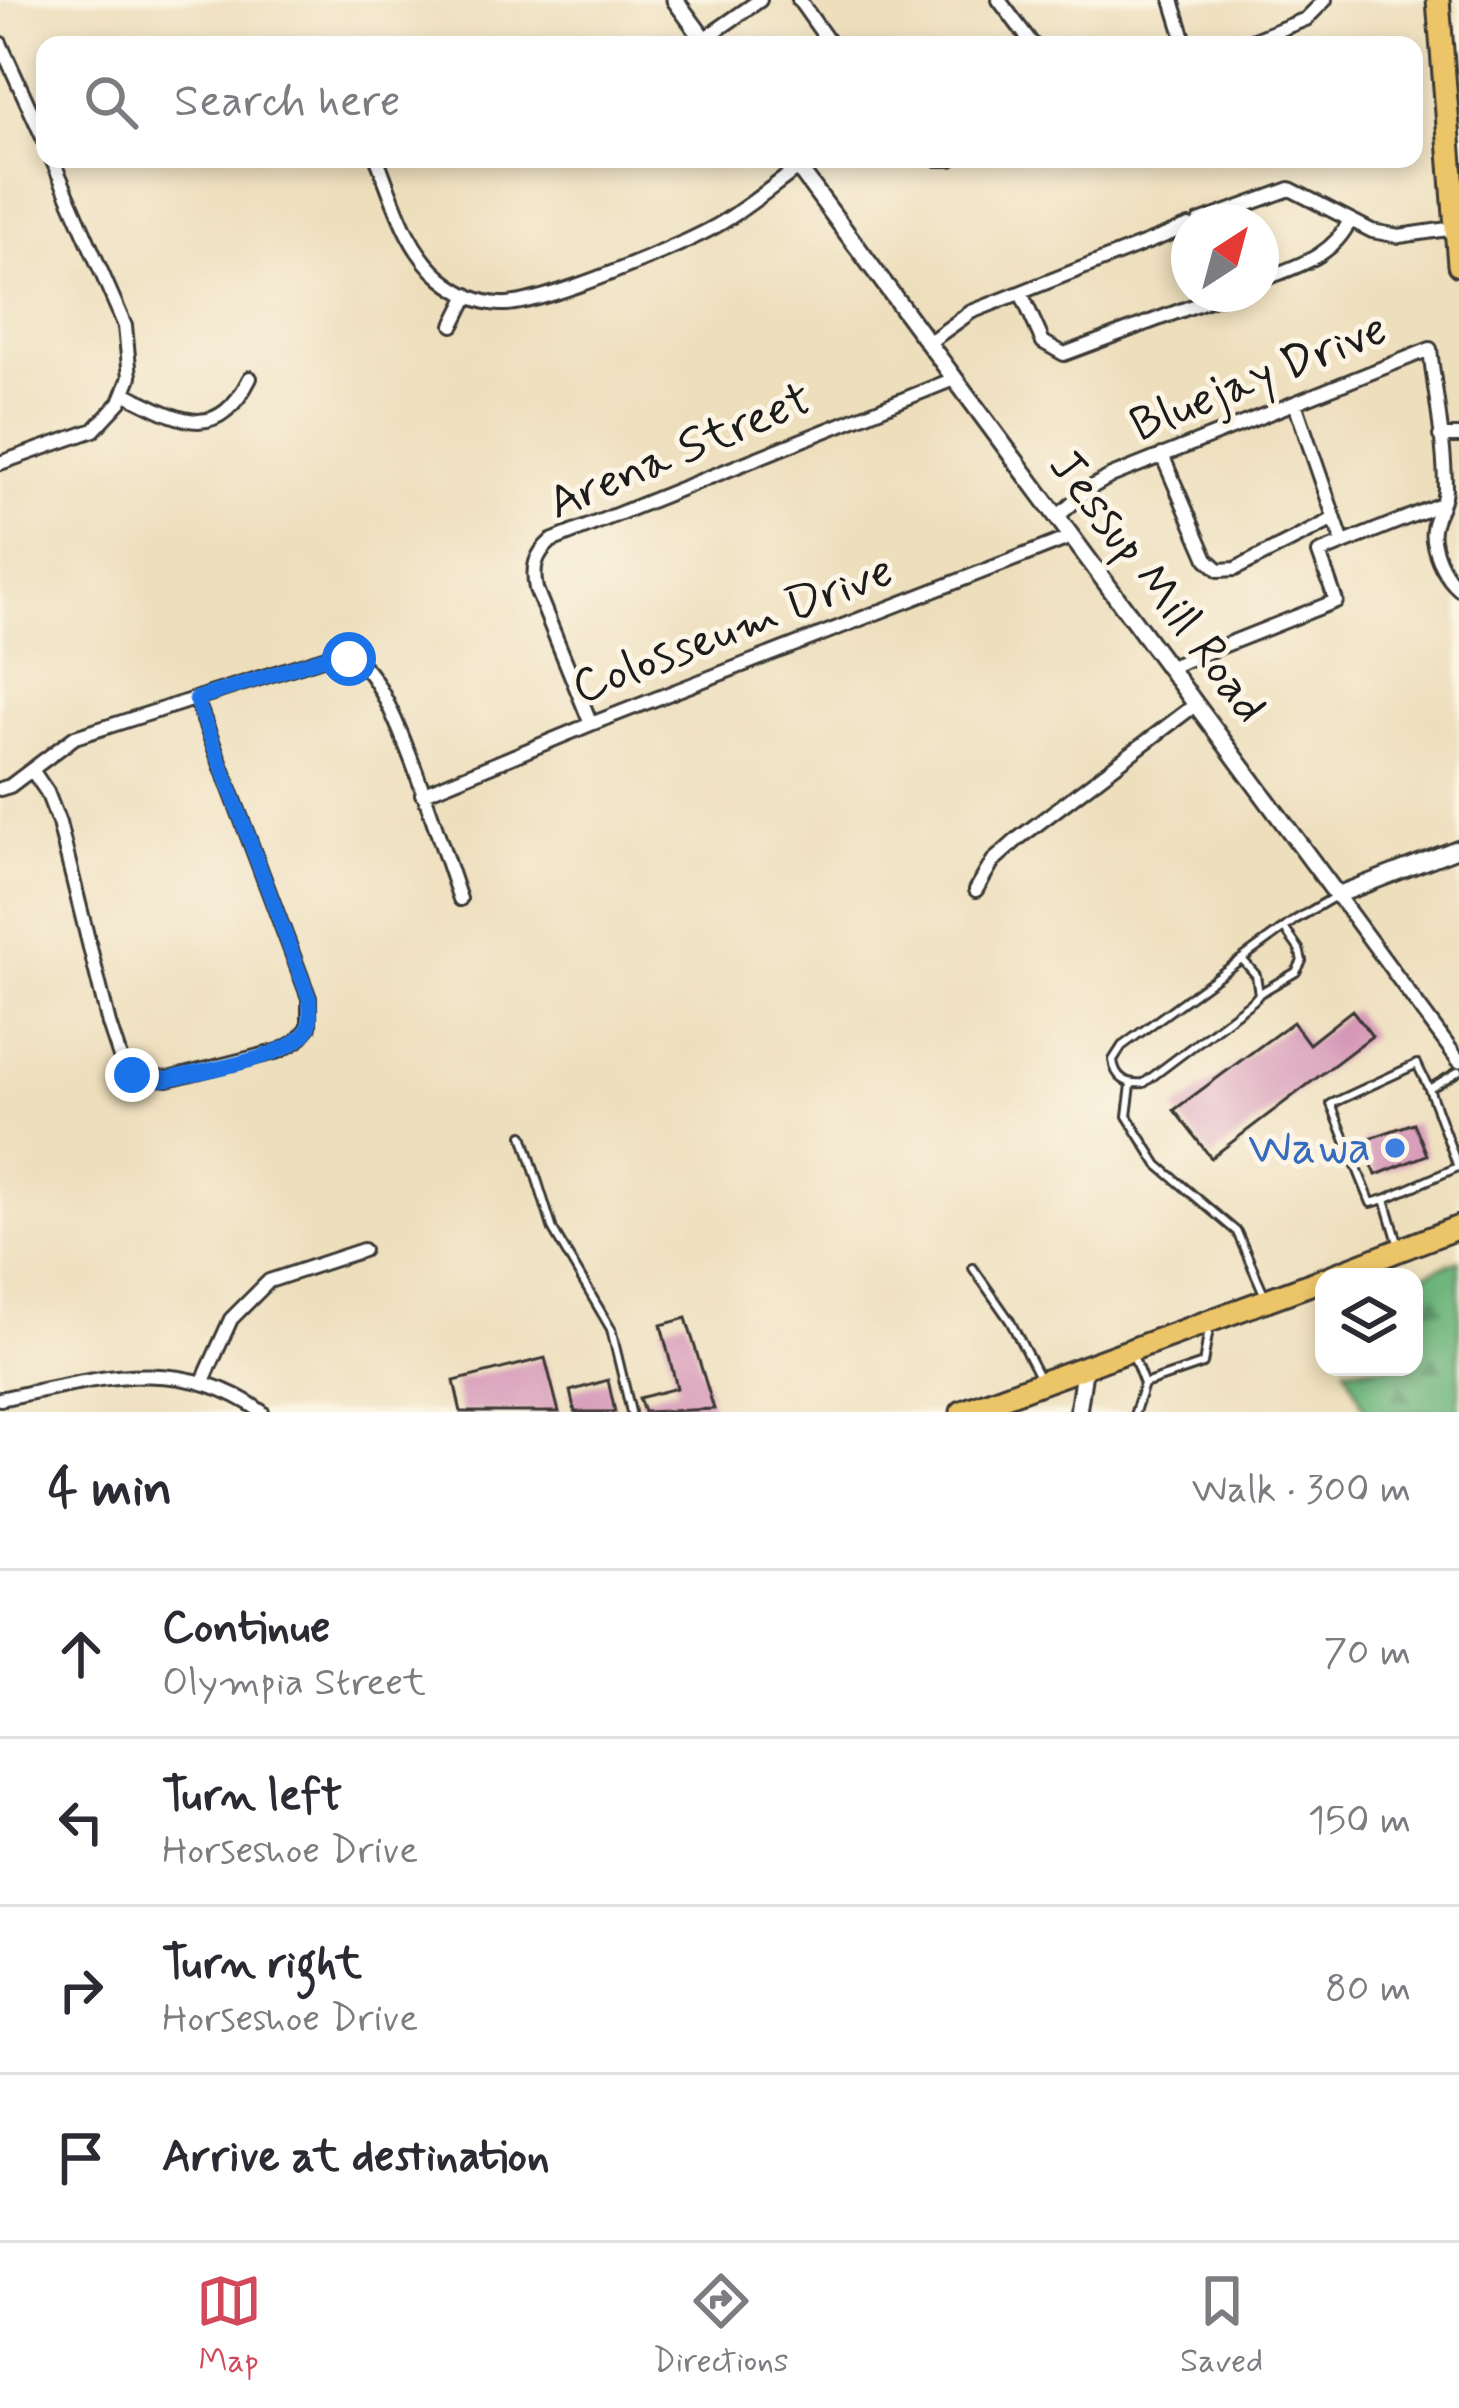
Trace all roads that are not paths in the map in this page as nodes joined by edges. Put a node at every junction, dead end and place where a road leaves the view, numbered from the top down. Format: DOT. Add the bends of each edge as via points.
graph roads {
  1 [pos="675,0"];
  2 [pos="760,0"];
  3 [pos="799,0"];
  4 [pos="999,0"];
  5 [pos="1172,0"];
  6 [pos="1325,0"];
  7 [pos="1438,0"];
  8 [pos="702,36"];
  9 [pos="714,36"];
  10 [pos="825,36"];
  11 [pos="1026,36"];
  12 [pos="1183,36"];
  13 [pos="1264,36"];
  14 [pos="0,43"];
  15 [pos="36,122"];
  16 [pos="56,168"];
  17 [pos="381,168"];
  18 [pos="789,168"];
  19 [pos="799,168"];
  20 [pos="1247,204"];
  21 [pos="1350,220"];
  22 [pos="1455,228"];
  23 [pos="1171,233"];
  24 [pos="1459,265"];
  25 [pos="1279,273"];
  26 [pos="1021,293"];
  27 [pos="468,296"];
  28 [pos="1176,312"];
  29 [pos="453,325"];
  30 [pos="928,344"];
  31 [pos="250,378"];
  32 [pos="954,379"];
  33 [pos="124,393"];
  34 [pos="1295,403"];
  35 [pos="1439,436"];
  36 [pos="1459,436"];
  37 [pos="1162,455"];
  38 [pos="0,463"];
  39 [pos="1441,504"];
  40 [pos="1057,518"];
  41 [pos="1334,519"];
  42 [pos="1309,532"];
  43 [pos="1071,537"];
  44 [pos="1343,543"];
  45 [pos="1319,553"];
  46 [pos="1459,589"];
  47 [pos="1167,668"];
  48 [pos="196,699"];
  49 [pos="1195,706"];
  50 [pos="591,724"];
  51 [pos="32,770"];
  52 [pos="0,789"];
  53 [pos="422,794"];
  54 [pos="1459,848"];
  55 [pos="976,890"];
  56 [pos="1337,895"];
  57 [pos="460,899"];
  58 [pos="1284,928"];
  59 [pos="1242,959"];
  60 [pos="1259,994"];
  61 [pos="1459,1061"];
  62 [pos="1459,1071"];
  63 [pos="1131,1084"];
  64 [pos="1429,1089"];
  65 [pos="523,1135"];
  66 [pos="1385,1199"];
  67 [pos="1459,1227"];
  68 [pos="363,1250"];
  69 [pos="1400,1250"];
  70 [pos="973,1268"];
  71 [pos="1352,1268"];
  72 [pos="1315,1282"];
  73 [pos="1266,1300"];
  74 [pos="1210,1320"];
  75 [pos="1130,1349"];
  76 [pos="1085,1365"];
  77 [pos="202,1381"];
  78 [pos="1042,1382"];
  79 [pos="1144,1384"];
  80 [pos="0,1399"];
  81 [pos="262,1412"];
  82 [pos="631,1412"];
  83 [pos="962,1412"];
  84 [pos="1078,1412"];
  85 [pos="1136,1412"];
  1 -- 8 [label="street"];
  2 -- 9 [label="street"];
  3 -- 10 [label="street"];
  4 -- 11 [label="street"];
  5 -- 12 [label="street"];
  6 -- 13 [label="street" via="1306,19"];
  7 -- 22 [label="main road"];
  14 -- 15 [label="street"];
  16 -- 33 [label="street" via="125,326 132,362"];
  17 -- 27 [label="street" via="415,251"];
  18 -- 27 [label="street" via="723,223 546,298 504,305"];
  19 -- 30 [label="street, Jessup Mill Road"];
  20 -- 21 [label="street" via="1289,188"];
  21 -- 22 [label="street" via="1399,236"];
  21 -- 25 [label="street" via="1324,254"];
  22 -- 24 [label="main road"];
  23 -- 26 [label="street"];
  26 -- 28 [label="street" via="1043,342 1064,353"];
  26 -- 30 [label="street" via="970,312"];
  27 -- 29 [label="street"];
  30 -- 32 [label="street, Jessup Mill Road"];
  31 -- 33 [label="street" via="231,410 209,420 175,418"];
  32 -- 40 [label="street, Jessup Mill Road"];
  32 -- 50 [label="street, Arena Street" via="539,552 536,589"];
  33 -- 38 [label="street" via="94,430"];
  34 -- 35 [label="street, Bluejay Drive" via="1430,349"];
  34 -- 37 [label="street, Bluejay Drive"];
  34 -- 41 [label="street"];
  35 -- 36 [label="street"];
  35 -- 39 [label="street"];
  37 -- 40 [label="street, Bluejay Drive" via="1097,483"];
  37 -- 42 [label="street" via="1207,560 1220,570"];
  39 -- 44 [label="street"];
  39 -- 46 [label="street" via="1432,538"];
  40 -- 43 [label="street, Jessup Mill Road"];
  41 -- 42 [label="street"];
  41 -- 44 [label="street"];
  42 -- 45 [label="street"];
  43 -- 47 [label="street, Jessup Mill Road"];
  43 -- 50 [label="street, Colosseum Drive"];
  44 -- 45 [label="street"];
  45 -- 47 [label="street" via="1336,601"];
  47 -- 49 [label="street, Jessup Mill Road"];
  48 -- 51 [label="street" via="75,737"];
  48 -- 51 [label="street" via="309,998 309,1027 279,1051 168,1079 132,1075 110,1024 59,824"];
  48 -- 53 [label="street" via="329,656 362,664 383,694"];
  49 -- 55 [label="street" via="1019,838 992,861"];
  49 -- 56 [label="street, Jessup Mill Road"];
  50 -- 53 [label="street, Colosseum Drive"];
  51 -- 52 [label="street"];
  53 -- 57 [label="street"];
  54 -- 56 [label="street"];
  56 -- 58 [label="lane"];
  56 -- 61 [label="street, Jessup Mill Road"];
  58 -- 59 [label="lane"];
  58 -- 60 [label="lane" via="1302,961"];
  59 -- 60 [label="lane"];
  59 -- 63 [label="lane" via="1117,1052 1114,1069"];
  60 -- 63 [label="lane" via="1144,1083"];
  62 -- 64 [label="lane"];
  63 -- 73 [label="lane" via="1127,1116 1158,1166 1237,1232"];
  64 -- 66 [label="lane" via="1458,1167"];
  64 -- 66 [label="lane" via="1417,1064 1331,1104 1371,1203"];
  65 -- 82 [label="lane" via="553,1230 611,1329"];
  66 -- 69 [label="lane"];
  67 -- 69 [label="main road"];
  68 -- 77 [label="street" via="269,1281 232,1319"];
  69 -- 71 [label="main road"];
  70 -- 78 [label="lane"];
  72 -- 73 [label="main road"];
  73 -- 74 [label="main road"];
  74 -- 75 [label="main road"];
  74 -- 79 [label="lane" via="1203,1364"];
  75 -- 76 [label="main road"];
  75 -- 79 [label="lane"];
  76 -- 78 [label="main road"];
  76 -- 84 [label="street"];
  77 -- 80 [label="street" via="128,1373"];
  77 -- 81 [label="street"];
  78 -- 83 [label="main road"];
  79 -- 85 [label="lane"];
}
